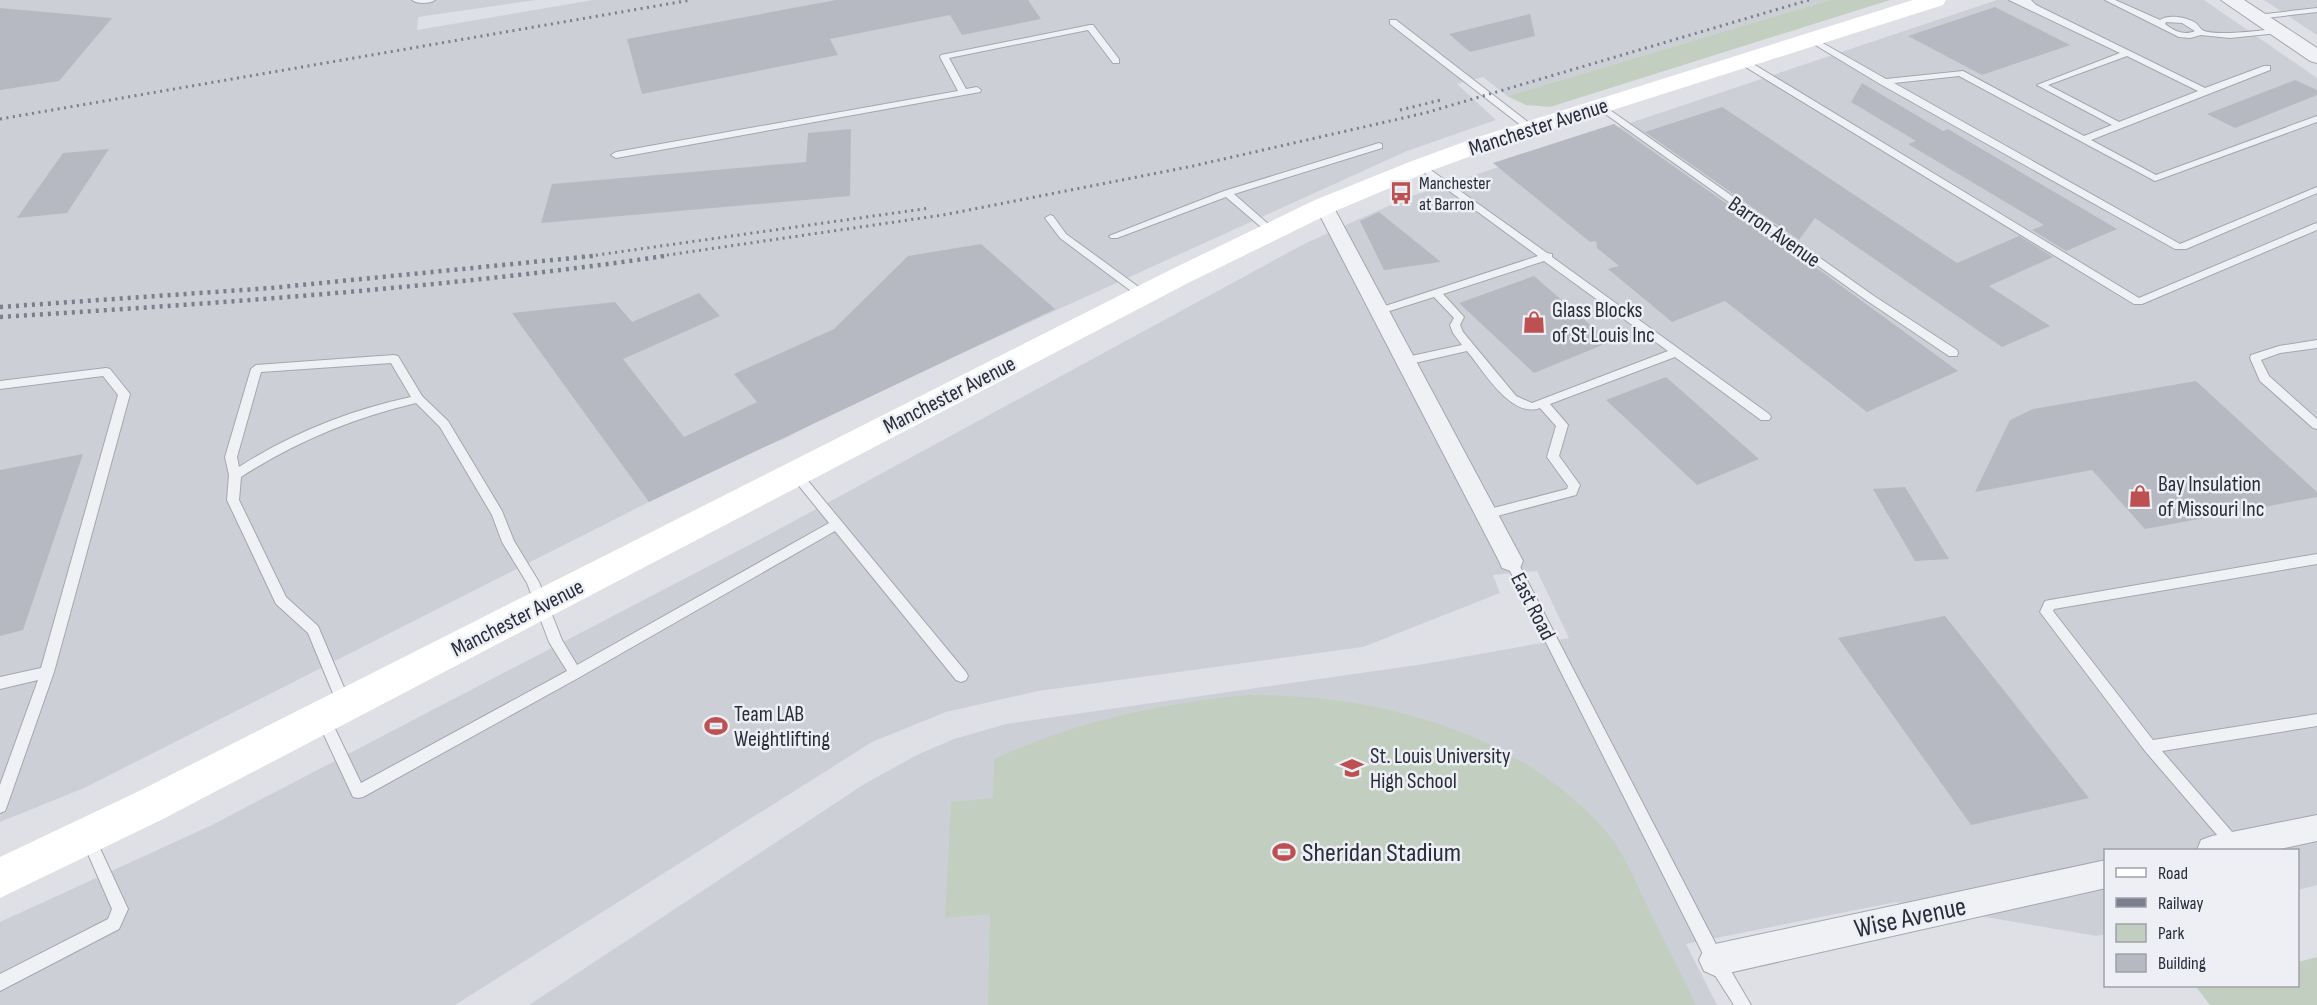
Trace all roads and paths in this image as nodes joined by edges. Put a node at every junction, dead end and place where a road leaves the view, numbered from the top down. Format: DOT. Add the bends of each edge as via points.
graph roads {
  1 [pos="416,0"];
  2 [pos="431,0"];
  3 [pos="1935,0"];
  4 [pos="2013,0"];
  5 [pos="2109,0"];
  6 [pos="2230,0"];
  7 [pos="2030,3"];
  8 [pos="2317,9"];
  9 [pos="2257,17"];
  10 [pos="1393,22"];
  11 [pos="2161,24"];
  12 [pos="2278,31"];
  13 [pos="2200,32"];
  14 [pos="1811,40"];
  15 [pos="2127,53"];
  16 [pos="2317,57"];
  17 [pos="1116,61"];
  18 [pos="1742,61"];
  19 [pos="2267,68"];
  20 [pos="1883,82"];
  21 [pos="977,90"];
  22 [pos="2205,91"];
  23 [pos="964,93"];
  24 [pos="1600,106"];
  25 [pos="2317,118"];
  26 [pos="2118,125"];
  27 [pos="1530,128"];
  28 [pos="2083,140"];
  29 [pos="1379,146"];
  30 [pos="616,155"];
  31 [pos="1421,166"];
  32 [pos="2317,190"];
  33 [pos="1227,193"];
  34 [pos="1324,206"];
  35 [pos="1050,218"];
  36 [pos="2317,226"];
  37 [pos="1271,231"];
  38 [pos="1114,236"];
  39 [pos="1548,256"];
  40 [pos="1436,293"];
  41 [pos="1143,295"];
  42 [pos="1380,311"];
  43 [pos="2317,344"];
  44 [pos="1469,347"];
  45 [pos="1677,352"];
  46 [pos="1953,353"];
  47 [pos="1406,361"];
  48 [pos="0,385"];
  49 [pos="418,399"];
  50 [pos="1542,403"];
  51 [pos="1765,417"];
  52 [pos="2317,425"];
  53 [pos="795,473"];
  54 [pos="235,474"];
  55 [pos="1486,514"];
  56 [pos="836,525"];
  57 [pos="2317,559"];
  58 [pos="1511,561"];
  59 [pos="541,604"];
  60 [pos="47,672"];
  61 [pos="575,673"];
  62 [pos="961,676"];
  63 [pos="0,683"];
  64 [pos="333,711"];
  65 [pos="2317,720"];
  66 [pos="2150,747"];
  67 [pos="0,806"];
  68 [pos="2317,828"];
  69 [pos="88,837"];
  70 [pos="2223,848"];
  71 [pos="2104,874"];
  72 [pos="0,878"];
  73 [pos="1714,960"];
  74 [pos="0,983"];
  75 [pos="1743,1005"];
  1 -- 2 [label="lane"];
  3 -- 14 [label="main road, Manchester Avenue"];
  4 -- 7 [label="lane"];
  5 -- 11 [label="lane"];
  6 -- 9 [label="street"];
  7 -- 15 [label="lane"];
  8 -- 9 [label="lane"];
  9 -- 12 [label="street"];
  10 -- 27 [label="lane"];
  11 -- 13 [label="lane" via="2178,34"];
  11 -- 13 [label="lane" via="2164,20 2180,20"];
  12 -- 13 [label="lane" via="2230,36"];
  12 -- 16 [label="street"];
  14 -- 18 [label="main road, Manchester Avenue"];
  14 -- 20 [label="lane"];
  15 -- 22 [label="lane"];
  15 -- 26 [label="lane" via="2041,85"];
  17 -- 23 [label="lane" via="1090,27 944,57"];
  18 -- 24 [label="main road, Manchester Avenue"];
  18 -- 36 [label="lane" via="2138,302"];
  19 -- 22 [label="lane"];
  20 -- 28 [label="lane" via="1960,74"];
  20 -- 32 [label="lane" via="2178,247"];
  21 -- 23 [label="lane"];
  22 -- 26 [label="lane"];
  23 -- 30 [label="lane"];
  24 -- 27 [label="main road, Manchester Avenue"];
  24 -- 46 [label="lane, Barron Avenue"];
  25 -- 28 [label="lane" via="2161,178"];
  26 -- 28 [label="lane"];
  27 -- 31 [label="main road, Manchester Avenue"];
  29 -- 33 [label="lane"];
  31 -- 34 [label="main road, Manchester Avenue"];
  31 -- 39 [label="lane"];
  33 -- 37 [label="lane"];
  33 -- 38 [label="lane"];
  34 -- 37 [label="main road, Manchester Avenue"];
  34 -- 42 [label="street, East Road"];
  35 -- 41 [label="lane" via="1063,236"];
  37 -- 41 [label="main road, Manchester Avenue"];
  39 -- 40 [label="lane"];
  39 -- 45 [label="lane"];
  40 -- 42 [label="lane"];
  40 -- 44 [label="lane" via="1459,317 1455,325"];
  41 -- 53 [label="main road, Manchester Avenue"];
  42 -- 47 [label="street, East Road"];
  43 -- 52 [label="lane" via="2255,358 2264,378"];
  44 -- 47 [label="lane"];
  44 -- 50 [label="lane" via="1512,399 1532,407"];
  45 -- 50 [label="lane"];
  45 -- 51 [label="lane"];
  47 -- 55 [label="street, East Road"];
  48 -- 60 [label="lane" via="106,372 124,394"];
  49 -- 54 [label="lane" via="378,407 273,450"];
  49 -- 54 [label="lane" via="394,359 256,369 231,457"];
  49 -- 59 [label="lane" via="444,424 498,514 508,542"];
  50 -- 55 [label="lane" via="1562,425 1553,457 1574,485 1572,492"];
  53 -- 56 [label="lane"];
  53 -- 59 [label="main road, Manchester Avenue"];
  54 -- 64 [label="lane" via="233,500 281,600 313,630"];
  55 -- 58 [label="street, East Road"];
  56 -- 61 [label="lane"];
  56 -- 62 [label="lane"];
  57 -- 66 [label="lane" via="2050,605 2046,612"];
  58 -- 73 [label="lane, East Road"];
  59 -- 61 [label="lane" via="556,642"];
  59 -- 64 [label="main road, Manchester Avenue"];
  60 -- 63 [label="lane"];
  60 -- 67 [label="lane"];
  61 -- 64 [label="lane" via="358,792"];
  64 -- 69 [label="main road, Manchester Avenue"];
  65 -- 66 [label="lane"];
  66 -- 70 [label="lane"];
  68 -- 70 [label="street"];
  69 -- 72 [label="main road, Manchester Avenue"];
  69 -- 74 [label="lane" via="120,909 114,924"];
  71 -- 73 [label="street, Wise Avenue"];
  73 -- 75 [label="lane, East Road"];
}
